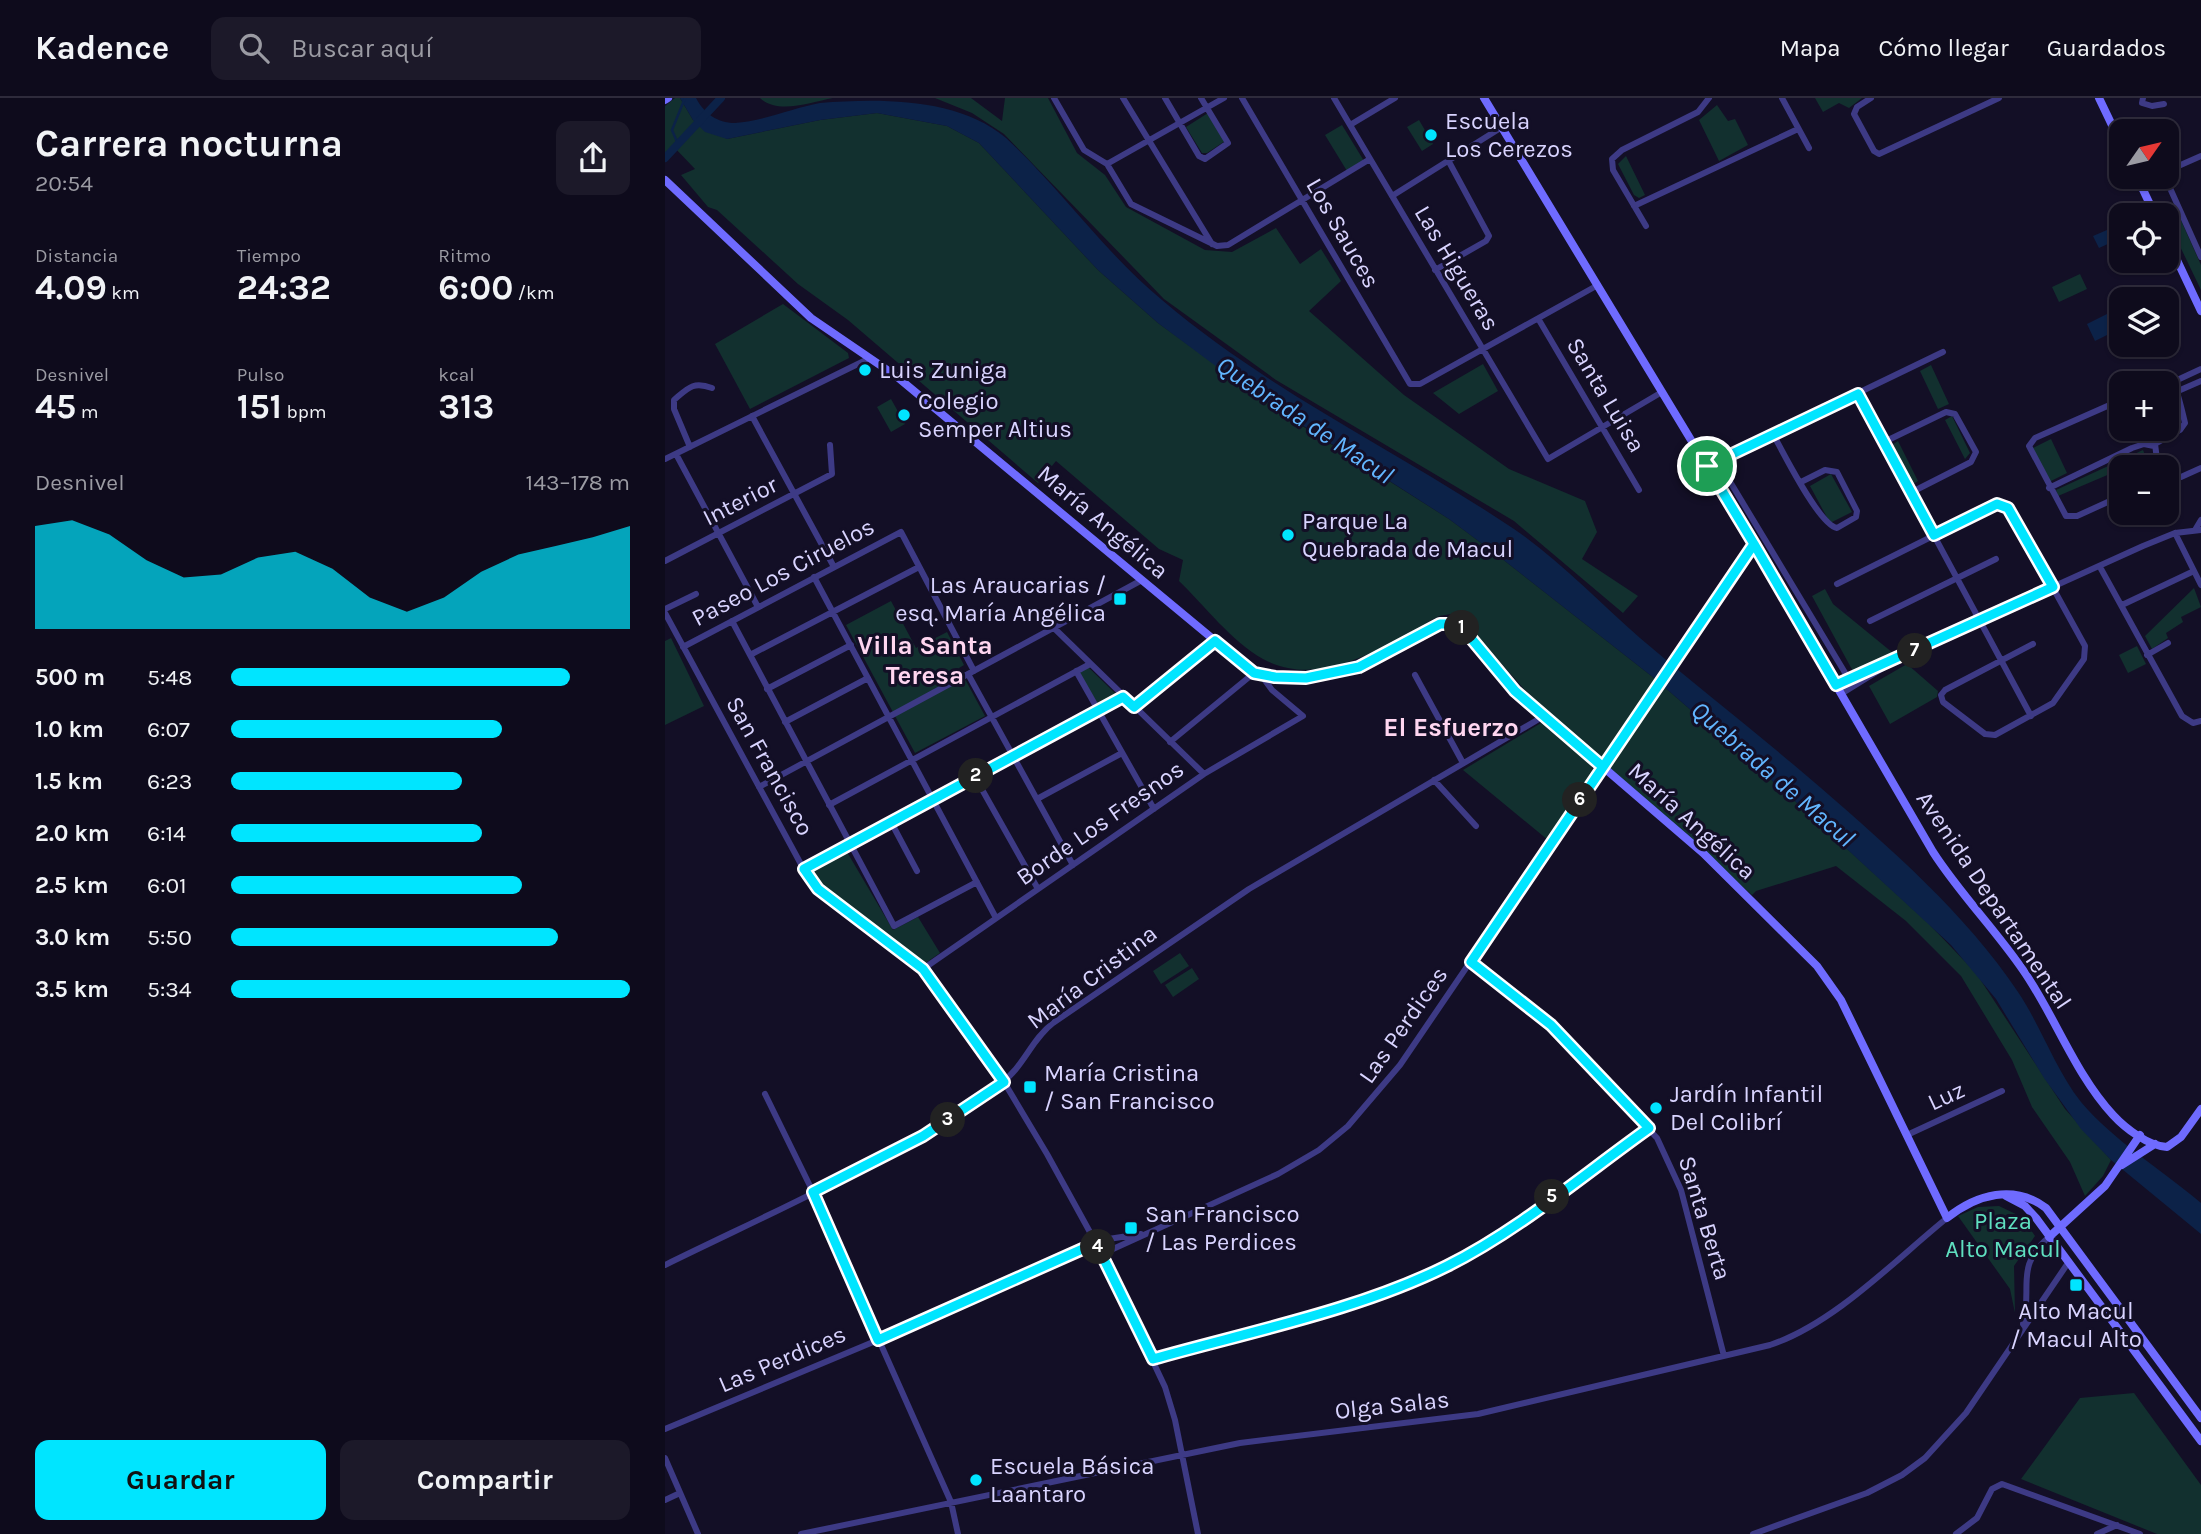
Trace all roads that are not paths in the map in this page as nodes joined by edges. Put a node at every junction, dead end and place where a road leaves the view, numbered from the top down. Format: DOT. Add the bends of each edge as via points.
graph roads {
  1 [pos="1054,98"];
  2 [pos="1123,98"];
  3 [pos="1165,98"];
  4 [pos="1201,98"];
  5 [pos="1224,98"];
  6 [pos="1242,98"];
  7 [pos="1334,98"];
  8 [pos="1395,98"];
  9 [pos="1484,98"];
  10 [pos="1709,98"];
  11 [pos="1781,98"];
  12 [pos="1871,98"];
  13 [pos="1999,98"];
  14 [pos="2099,98"];
  15 [pos="2143,98"];
  16 [pos="2164,104"];
  17 [pos="1207,108"];
  18 [pos="2109,119"];
  19 [pos="1180,123"];
  20 [pos="1350,125"];
  21 [pos="1502,127"];
  22 [pos="1798,129"];
  23 [pos="1147,141"];
  24 [pos="1809,148"];
  25 [pos="2201,156"];
  26 [pos="1370,159"];
  27 [pos="1448,160"];
  28 [pos="1107,164"];
  29 [pos="2179,166"];
  30 [pos="665,180"];
  31 [pos="2171,189"];
  32 [pos="2143,190"];
  33 [pos="1392,196"];
  34 [pos="1302,200"];
  35 [pos="2149,203"];
  36 [pos="1634,206"];
  37 [pos="1646,226"];
  38 [pos="1213,245"];
  39 [pos="2201,257"];
  40 [pos="2179,265"];
  41 [pos="1435,270"];
  42 [pos="1598,285"];
  43 [pos="2201,312"];
  44 [pos="1539,320"];
  45 [pos="1484,351"];
  46 [pos="1943,352"];
  47 [pos="868,359"];
  48 [pos="2201,369"];
  49 [pos="2179,379"];
  50 [pos="2201,381"];
  51 [pos="712,388"];
  52 [pos="2179,391"];
  53 [pos="1662,392"];
  54 [pos="1858,394"];
  55 [pos="2109,406"];
  56 [pos="2179,408"];
  57 [pos="752,416"];
  58 [pos="1603,426"];
  59 [pos="2179,429"];
  60 [pos="1773,434"];
  61 [pos="2161,441"];
  62 [pos="1884,442"];
  63 [pos="830,445"];
  64 [pos="2154,446"];
  65 [pos="690,447"];
  66 [pos="676,454"];
  67 [pos="2156,455"];
  68 [pos="665,459"];
  69 [pos="1717,460"];
  70 [pos="1707,466"];
  71 [pos="2201,468"];
  72 [pos="2181,477"];
  73 [pos="1801,482"];
  74 [pos="2049,488"];
  75 [pos="1639,490"];
  76 [pos="1912,492"];
  77 [pos="794,494"];
  78 [pos="2109,501"];
  79 [pos="2201,520"];
  80 [pos="2198,530"];
  81 [pos="719,533"];
  82 [pos="2175,533"];
  83 [pos="1934,535"];
  84 [pos="1754,544"];
  85 [pos="1996,559"];
  86 [pos="665,561"];
  87 [pos="2100,566"];
  88 [pos="834,567"];
  89 [pos="919,567"];
  90 [pos="2194,571"];
  91 [pos="814,578"];
  92 [pos="1957,579"];
  93 [pos="1142,580"];
  94 [pos="1837,584"];
  95 [pos="2201,585"];
  96 [pos="2053,587"];
  97 [pos="697,594"];
  98 [pos="2122,605"];
  99 [pos="758,607"];
  100 [pos="665,611"];
  101 [pos="833,612"];
  102 [pos="1978,620"];
  103 [pos="732,621"];
  104 [pos="1870,621"];
  105 [pos="1053,628"];
  106 [pos="1215,641"];
  107 [pos="2168,643"];
  108 [pos="2033,644"];
  109 [pos="851,645"];
  110 [pos="683,647"];
  111 [pos="750,655"];
  112 [pos="2147,655"];
  113 [pos="2001,661"];
  114 [pos="1891,663"];
  115 [pos="1090,664"];
  116 [pos="1076,671"];
  117 [pos="971,672"];
  118 [pos="1257,674"];
  119 [pos="1415,675"];
  120 [pos="868,678"];
  121 [pos="1849,679"];
  122 [pos="1836,685"];
  123 [pos="1853,686"];
  124 [pos="767,689"];
  125 [pos="1841,694"];
  126 [pos="1123,697"];
  127 [pos="1134,707"];
  128 [pos="1098,710"];
  129 [pos="1303,716"];
  130 [pos="1544,716"];
  131 [pos="2031,716"];
  132 [pos="889,717"];
  133 [pos="992,717"];
  134 [pos="2201,721"];
  135 [pos="785,722"];
  136 [pos="1170,742"];
  137 [pos="1122,753"];
  138 [pos="1013,756"];
  139 [pos="912,760"];
  140 [pos="806,762"];
  141 [pos="1464,763"];
  142 [pos="1603,767"];
  143 [pos="1204,774"];
  144 [pos="975,777"];
  145 [pos="1434,780"];
  146 [pos="759,788"];
  147 [pos="933,799"];
  148 [pos="1037,799"];
  149 [pos="829,805"];
  150 [pos="1154,809"];
  151 [pos="891,822"];
  152 [pos="1476,826"];
  153 [pos="850,844"];
  154 [pos="1073,865"];
  155 [pos="804,869"];
  156 [pos="917,871"];
  157 [pos="977,882"];
  158 [pos="1038,889"];
  159 [pos="996,918"];
  160 [pos="1471,962"];
  161 [pos="923,969"];
  162 [pos="1004,1082"];
  163 [pos="2002,1091"];
  164 [pos="765,1094"];
  165 [pos="2201,1109"];
  166 [pos="1649,1128"];
  167 [pos="1907,1135"];
  168 [pos="2140,1135"];
  169 [pos="2155,1144"];
  170 [pos="2137,1149"];
  171 [pos="813,1192"];
  172 [pos="2000,1195"];
  173 [pos="1947,1218"];
  174 [pos="2060,1226"];
  175 [pos="1147,1233"];
  176 [pos="2049,1237"];
  177 [pos="1096,1243"];
  178 [pos="1102,1254"];
  179 [pos="2068,1263"];
  180 [pos="665,1265"];
  181 [pos="2022,1328"];
  182 [pos="878,1340"];
  183 [pos="1724,1356"];
  184 [pos="1153,1359"];
  185 [pos="2201,1418"];
  186 [pos="665,1429"];
  187 [pos="2201,1441"];
  188 [pos="1181,1454"];
  189 [pos="665,1458"];
  190 [pos="680,1493"];
  191 [pos="665,1500"];
  192 [pos="951,1502"];
  193 [pos="2117,1525"];
  194 [pos="698,1534"];
  195 [pos="801,1534"];
  196 [pos="958,1534"];
  197 [pos="1198,1534"];
  198 [pos="1752,1534"];
  199 [pos="1956,1534"];
  200 [pos="2097,1534"];
  201 [pos="2140,1534"];
  1 -- 28 [label="street" via="1084,150"];
  2 -- 23 [label="street"];
  3 -- 19 [label="street"];
  4 -- 17 [label="street"];
  5 -- 17 [label="street"];
  6 -- 34 [label="street, Los Sauces"];
  7 -- 20 [label="street, Las Higueras"];
  8 -- 20 [label="street"];
  9 -- 21 [label="street, Avenida Departamental"];
  10 -- 36 [label="street" via="1698,112 1614,155 1613,170"];
  11 -- 22 [label="street"];
  12 -- 13 [label="street" via="1854,111 1877,153"];
  14 -- 18 [label="street"];
  15 -- 16 [label="street" via="2142,103 2149,106"];
  17 -- 19 [label="street"];
  17 -- 19 [label="street" via="1228,143 1216,153 1201,158"];
  19 -- 23 [label="street"];
  20 -- 26 [label="street, Las Higueras"];
  21 -- 27 [label="street"];
  21 -- 42 [label="street, Avenida Departamental"];
  22 -- 24 [label="street"];
  22 -- 36 [label="street"];
  23 -- 28 [label="street"];
  23 -- 38 [label="street"];
  25 -- 29 [label="street"];
  26 -- 33 [label="street, Las Higueras"];
  26 -- 34 [label="street"];
  27 -- 33 [label="street"];
  27 -- 41 [label="street" via="1489,238"];
  28 -- 38 [label="street" via="1131,204"];
  30 -- 47 [label="street, María Angélica" via="811,318"];
  31 -- 39 [label="street"];
  32 -- 35 [label="street"];
  33 -- 41 [label="street, Las Higueras"];
  34 -- 38 [label="street" via="1228,245"];
  34 -- 45 [label="street, Los Sauces" via="1406,380 1413,385"];
  36 -- 37 [label="street"];
  40 -- 43 [label="street"];
  41 -- 45 [label="street, Las Higueras"];
  42 -- 44 [label="street"];
  42 -- 53 [label="street, Avenida Departamental"];
  44 -- 45 [label="street"];
  44 -- 58 [label="street, Santa Luisa"];
  45 -- 58 [label="street, Las Higueras" via="1548,458"];
  46 -- 54 [label="street"];
  47 -- 57 [label="street"];
  47 -- 93 [label="street, María Angélica" via="896,376"];
  48 -- 49 [label="street"];
  50 -- 52 [label="street"];
  51 -- 65 [label="street" via="699,383 674,400"];
  53 -- 58 [label="street"];
  53 -- 70 [label="street, Avenida Departamental"];
  54 -- 60 [label="street"];
  54 -- 62 [label="street"];
  55 -- 74 [label="street" via="2029,443"];
  56 -- 59 [label="street" via="2185,425"];
  57 -- 65 [label="street"];
  57 -- 77 [label="street"];
  58 -- 75 [label="street, Santa Luisa"];
  60 -- 69 [label="street"];
  60 -- 73 [label="street"];
  61 -- 64 [label="street"];
  62 -- 76 [label="street"];
  62 -- 76 [label="street" via="1952,411 1976,452 1971,463"];
  63 -- 77 [label="street, Interior" via="832,474"];
  64 -- 67 [label="street"];
  64 -- 74 [label="street" via="2132,448"];
  65 -- 66 [label="street"];
  66 -- 68 [label="street"];
  66 -- 81 [label="street"];
  69 -- 70 [label="street"];
  69 -- 121 [label="street"];
  70 -- 84 [label="street, Avenida Departamental"];
  71 -- 72 [label="street"];
  73 -- 73 [label="street" via="1833,527 1857,514 1837,472 1825,470"];
  74 -- 78 [label="street" via="2069,518"];
  76 -- 83 [label="street"];
  77 -- 81 [label="street, Interior"];
  77 -- 88 [label="street"];
  79 -- 80 [label="street"];
  80 -- 82 [label="street"];
  81 -- 86 [label="street, Interior"];
  81 -- 99 [label="street"];
  82 -- 87 [label="street"];
  82 -- 90 [label="street"];
  83 -- 92 [label="street"];
  83 -- 94 [label="street"];
  83 -- 96 [label="street" via="2003,504"];
  84 -- 122 [label="street, Avenida Departamental"];
  84 -- 142 [label="street, Las Perdices"];
  85 -- 92 [label="street"];
  87 -- 96 [label="street"];
  87 -- 98 [label="street"];
  88 -- 89 [label="street, Paseo Los Ciruelos" via="901,532"];
  88 -- 91 [label="street, Paseo Los Ciruelos"];
  89 -- 101 [label="street"];
  89 -- 117 [label="street"];
  90 -- 95 [label="street"];
  90 -- 98 [label="street"];
  91 -- 99 [label="street, Paseo Los Ciruelos"];
  91 -- 101 [label="street"];
  92 -- 102 [label="street"];
  92 -- 104 [label="street"];
  93 -- 105 [label="street"];
  93 -- 106 [label="street, María Angélica"];
  96 -- 102 [label="street"];
  96 -- 131 [label="street" via="2086,650 2053,704"];
  97 -- 100 [label="street"];
  98 -- 112 [label="street"];
  99 -- 103 [label="street, Paseo Los Ciruelos"];
  100 -- 110 [label="street, San Francisco"];
  101 -- 109 [label="street"];
  101 -- 111 [label="street"];
  102 -- 113 [label="street"];
  102 -- 114 [label="street"];
  103 -- 110 [label="street, Paseo Los Ciruelos"];
  103 -- 111 [label="street"];
  105 -- 115 [label="street"];
  105 -- 117 [label="street"];
  106 -- 118 [label="street, María Angélica"];
  106 -- 127 [label="street"];
  107 -- 112 [label="street"];
  108 -- 113 [label="street"];
  109 -- 120 [label="street"];
  109 -- 124 [label="street"];
  110 -- 146 [label="street, San Francisco"];
  111 -- 124 [label="street"];
  112 -- 134 [label="street" via="2182,716 2193,723"];
  113 -- 131 [label="street"];
  113 -- 131 [label="street" via="1941,695 1949,708 1985,734 1995,735"];
  114 -- 121 [label="street"];
  114 -- 123 [label="street"];
  115 -- 116 [label="street"];
  115 -- 126 [label="street"];
  116 -- 128 [label="street"];
  116 -- 133 [label="street"];
  117 -- 132 [label="street"];
  117 -- 133 [label="street"];
  118 -- 129 [label="street, María Angélica"];
  118 -- 130 [label="street, María Angélica" via="1306,678 1347,670 1450,623 1465,631 1507,682"];
  118 -- 136 [label="street"];
  119 -- 141 [label="street"];
  120 -- 132 [label="street"];
  120 -- 135 [label="street"];
  121 -- 122 [label="street"];
  121 -- 123 [label="street"];
  122 -- 125 [label="street, Avenida Departamental"];
  123 -- 125 [label="street"];
  124 -- 135 [label="street"];
  125 -- 168 [label="street, Avenida Departamental" via="1953,882 2023,970 2103,1103"];
  126 -- 127 [label="street"];
  126 -- 128 [label="street"];
  127 -- 136 [label="street"];
  128 -- 137 [label="street"];
  128 -- 138 [label="street"];
  129 -- 143 [label="street, Borde Los Fresnos"];
  130 -- 141 [label="street, María Cristina"];
  130 -- 142 [label="street, María Angélica"];
  132 -- 139 [label="street"];
  132 -- 140 [label="street"];
  133 -- 138 [label="street"];
  133 -- 139 [label="street"];
  135 -- 140 [label="street"];
  136 -- 143 [label="street"];
  137 -- 148 [label="street"];
  137 -- 150 [label="street"];
  138 -- 144 [label="street"];
  138 -- 148 [label="street"];
  139 -- 147 [label="street"];
  139 -- 149 [label="street"];
  140 -- 146 [label="street"];
  140 -- 149 [label="street"];
  141 -- 145 [label="street, María Cristina"];
  142 -- 160 [label="street, Las Perdices"];
  142 -- 167 [label="street, María Angélica" via="1703,853 1825,975"];
  143 -- 150 [label="street, Borde Los Fresnos"];
  144 -- 147 [label="street"];
  144 -- 158 [label="street"];
  145 -- 152 [label="street"];
  145 -- 162 [label="street, María Cristina" via="1249,889 1053,1023"];
  146 -- 155 [label="street, San Francisco"];
  147 -- 151 [label="street"];
  147 -- 157 [label="street"];
  148 -- 154 [label="street"];
  149 -- 153 [label="street"];
  150 -- 154 [label="street, Borde Los Fresnos"];
  151 -- 153 [label="street"];
  151 -- 156 [label="street"];
  153 -- 155 [label="street"];
  153 -- 157 [label="street" via="894,926"];
  154 -- 158 [label="street, Borde Los Fresnos"];
  155 -- 161 [label="street, San Francisco" via="818,889"];
  157 -- 159 [label="street"];
  158 -- 159 [label="street, Borde Los Fresnos"];
  159 -- 161 [label="street, Borde Los Fresnos"];
  160 -- 166 [label="street, Santa Berta" via="1551,1025"];
  160 -- 175 [label="street, Las Perdices" via="1390,1079 1339,1134 1278,1174"];
  161 -- 162 [label="street, San Francisco"];
  162 -- 171 [label="street, María Cristina" via="923,1136"];
  162 -- 177 [label="street, San Francisco"];
  163 -- 167 [label="street, Luz"];
  164 -- 171 [label="street"];
  165 -- 169 [label="street" via="2172,1145"];
  166 -- 183 [label="street, Santa Berta" via="1681,1190"];
  166 -- 184 [label="street" via="1497,1237 1437,1271 1363,1299"];
  167 -- 173 [label="street, María Angélica"];
  168 -- 169 [label="street, Avenida Departamental"];
  168 -- 170 [label="street"];
  169 -- 170 [label="street"];
  170 -- 174 [label="street" via="2097,1195"];
  171 -- 180 [label="street, María Cristina"];
  171 -- 182 [label="street"];
  172 -- 173 [label="street" via="1969,1203"];
  172 -- 174 [label="street" via="2018,1194 2035,1201"];
  172 -- 176 [label="street" via="2025,1206"];
  173 -- 183 [label="street, Olga Salas" via="1803,1331"];
  174 -- 176 [label="street"];
  174 -- 185 [label="street"];
  175 -- 177 [label="street, Las Perdices"];
  175 -- 178 [label="street, Las Perdices"];
  176 -- 179 [label="street"];
  176 -- 181 [label="street" via="2027,1266"];
  177 -- 178 [label="street, San Francisco"];
  177 -- 182 [label="street, Las Perdices"];
  178 -- 184 [label="street, San Francisco"];
  179 -- 181 [label="street"];
  179 -- 187 [label="street"];
  181 -- 198 [label="street" via="1957,1425 1913,1467 1867,1493"];
  182 -- 186 [label="street, Las Perdices"];
  182 -- 192 [label="street"];
  183 -- 188 [label="street, Olga Salas" via="1478,1414"];
  184 -- 188 [label="street, San Francisco" via="1171,1403"];
  188 -- 192 [label="street, Olga Salas"];
  188 -- 197 [label="street, San Francisco"];
  189 -- 190 [label="street"];
  190 -- 191 [label="street"];
  190 -- 194 [label="street"];
  192 -- 195 [label="street, Olga Salas"];
  192 -- 196 [label="street"];
  193 -- 199 [label="street" via="2002,1484 1992,1489 1977,1518"];
  193 -- 200 [label="street"];
  193 -- 201 [label="street"];
}
